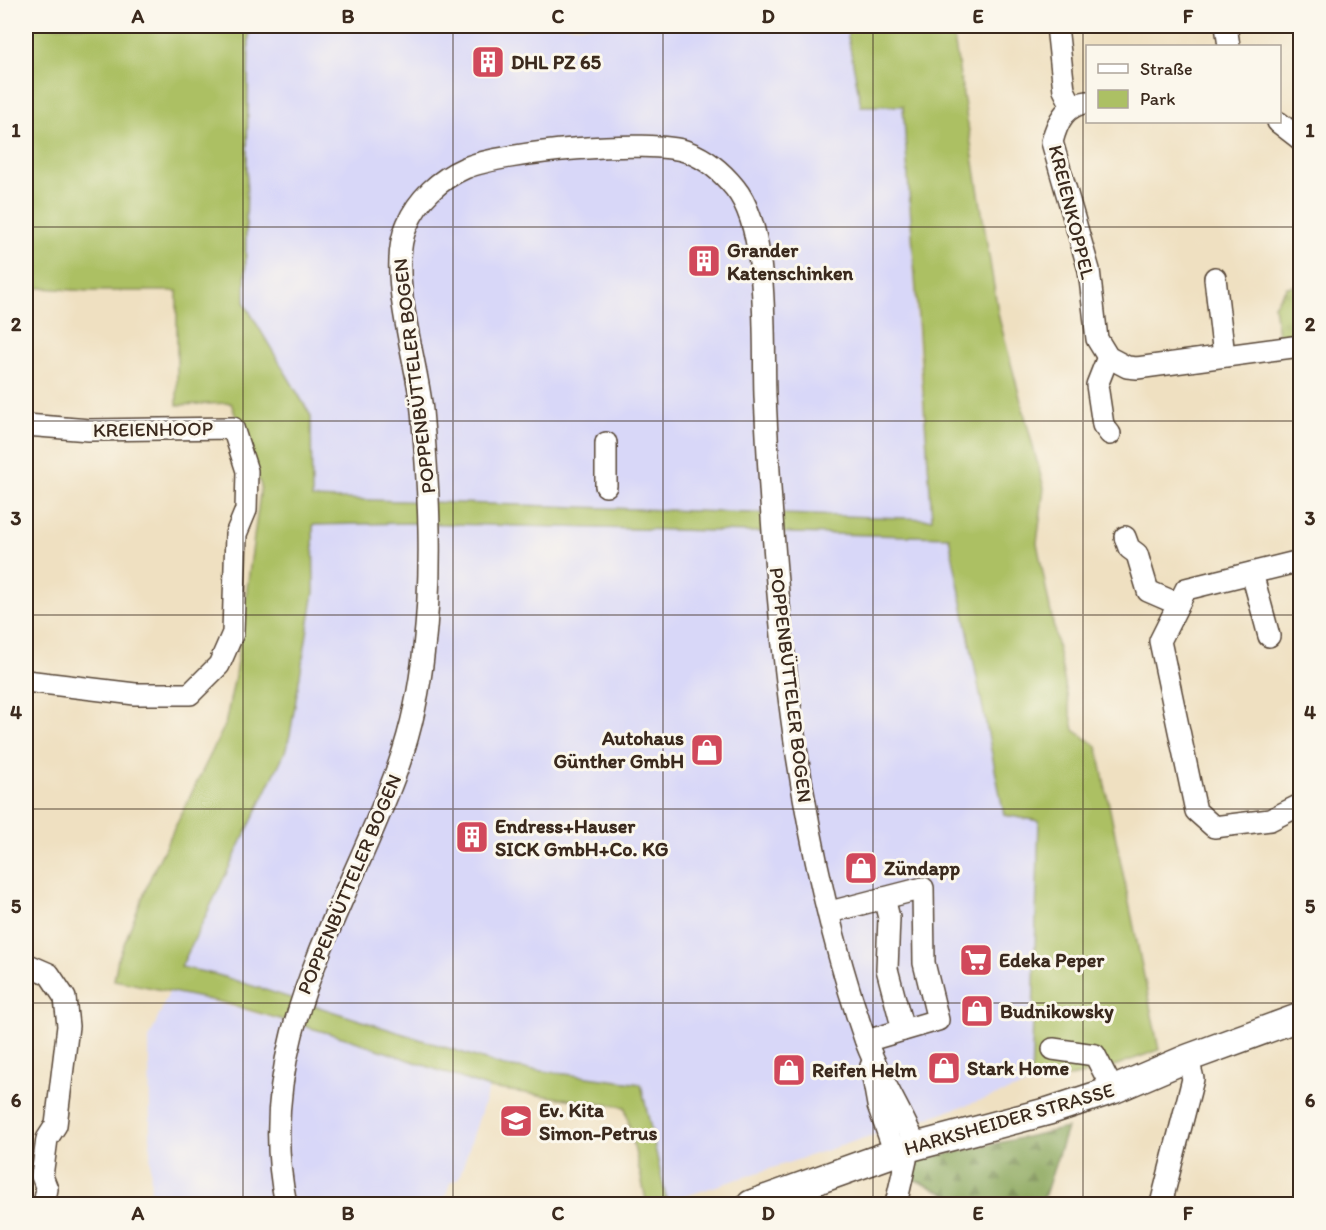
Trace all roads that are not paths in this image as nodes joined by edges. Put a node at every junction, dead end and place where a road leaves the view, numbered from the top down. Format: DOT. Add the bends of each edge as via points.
graph roads {
  1 [pos="1057,26"];
  2 [pos="1226,26"];
  3 [pos="1228,45"];
  4 [pos="1080,104"];
  5 [pos="1279,123"];
  6 [pos="1300,139"];
  7 [pos="1215,278"];
  8 [pos="1300,346"];
  9 [pos="1224,356"];
  10 [pos="1108,357"];
  11 [pos="26,425"];
  12 [pos="1110,434"];
  13 [pos="606,443"];
  14 [pos="606,486"];
  15 [pos="1125,537"];
  16 [pos="1300,561"];
  17 [pos="1252,573"];
  18 [pos="1178,604"];
  19 [pos="1269,636"];
  20 [pos="26,681"];
  21 [pos="1300,805"];
  22 [pos="884,898"];
  23 [pos="830,912"];
  24 [pos="26,964"];
  25 [pos="1300,1017"];
  26 [pos="903,1030"];
  27 [pos="867,1043"];
  28 [pos="1053,1049"];
  29 [pos="1188,1058"];
  30 [pos="1113,1090"];
  31 [pos="906,1149"];
  32 [pos="44,1204"];
  33 [pos="286,1204"];
  34 [pos="751,1204"];
  35 [pos="896,1204"];
  36 [pos="1161,1204"];
  1 -- 4 [label="street, KREIENKOPPEL" via="1064,90"];
  2 -- 3 [label="street"];
  4 -- 10 [label="street, KREIENKOPPEL" via="1063,115 1052,142 1089,270 1097,339"];
  5 -- 6 [label="street"];
  7 -- 9 [label="street"];
  8 -- 9 [label="street"];
  9 -- 10 [label="street" via="1137,368"];
  10 -- 12 [label="street" via="1097,385 1103,425"];
  11 -- 20 [label="street, KREIENHOOP" via="89,430 233,428 247,471 246,510 236,534 233,633 219,664 190,694 135,694"];
  13 -- 14 [label="street"];
  15 -- 18 [label="street" via="1129,548 1137,554 1148,591"];
  16 -- 17 [label="street"];
  17 -- 18 [label="street" via="1186,589"];
  17 -- 19 [label="street"];
  18 -- 21 [label="street" via="1160,641 1196,812 1214,827 1270,820"];
  22 -- 23 [label="street"];
  22 -- 26 [label="street" via="889,918 887,969"];
  22 -- 26 [label="street" via="923,888 924,963 938,1020"];
  23 -- 27 [label="street, POPPENBÜTTELER BOGEN"];
  23 -- 33 [label="street, POPPENBÜTTELER BOGEN" via="810,827 788,688 772,523 760,283 750,214 736,189 714,167 675,148 632,146 566,151 461,170 436,186 415,210 399,249 399,273 421,404 430,513 424,649 401,758 296,1014 284,1073 280,1133"];
  24 -- 32 [label="street" via="49,974 65,998 68,1026 56,1125 47,1139 43,1167 47,1189"];
  25 -- 29 [label="main road, HARKSHEIDER STRASSE"];
  26 -- 27 [label="street"];
  27 -- 31 [label="street, POPPENBÜTTELER BOGEN" via="878,1105"];
  28 -- 30 [label="street" via="1095,1055"];
  29 -- 30 [label="main road, HARKSHEIDER STRASSE"];
  29 -- 36 [label="street" via="1193,1079"];
  30 -- 31 [label="main road, HARKSHEIDER STRASSE"];
  31 -- 34 [label="main road, HARKSHEIDER STRASSE"];
  31 -- 35 [label="street"];
}
